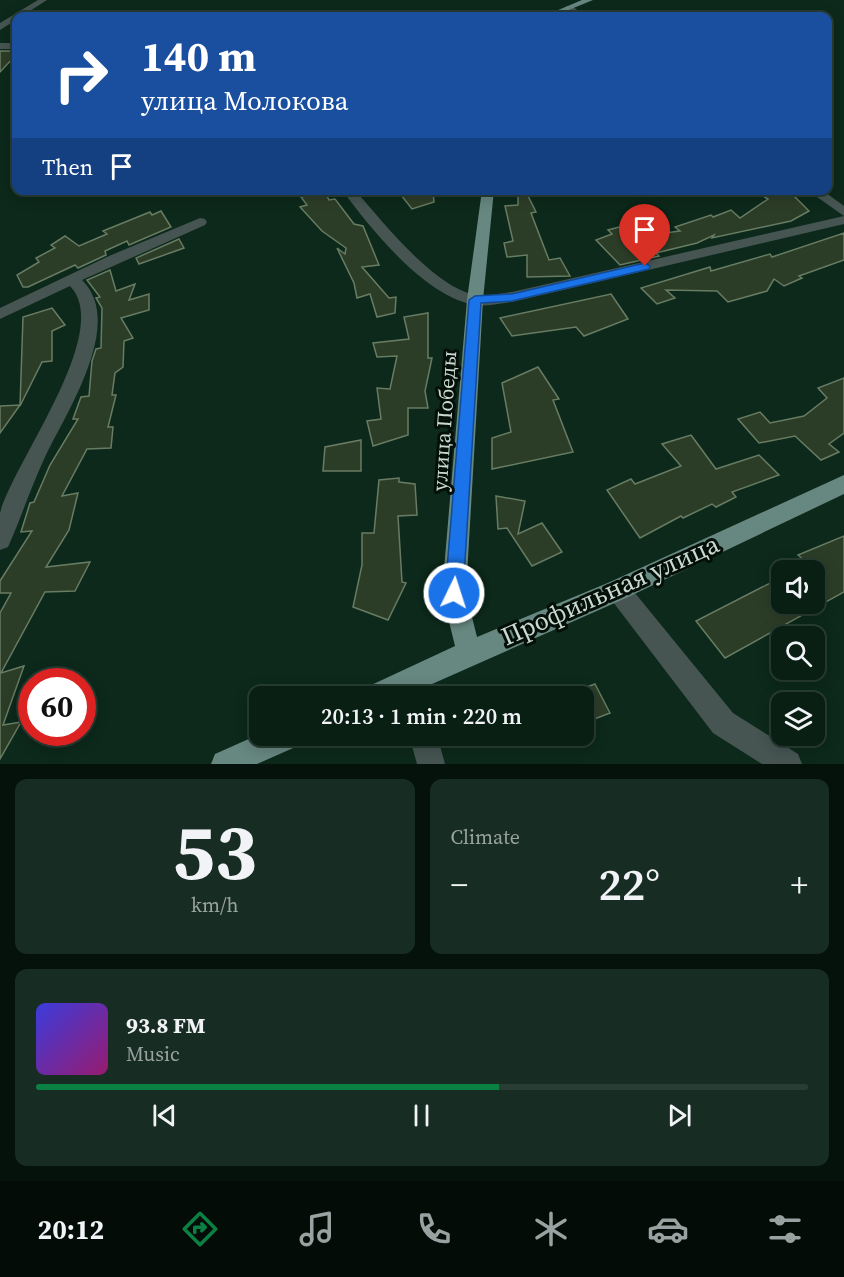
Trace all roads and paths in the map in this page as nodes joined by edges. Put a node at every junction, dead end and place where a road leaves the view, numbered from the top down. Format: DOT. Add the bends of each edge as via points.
graph roads {
  1 [pos="43,0"];
  2 [pos="589,0"];
  3 [pos="569,8"];
  4 [pos="24,12"];
  5 [pos="558,12"];
  6 [pos="575,12"];
  7 [pos="352,195"];
  8 [pos="487,195"];
  9 [pos="820,195"];
  10 [pos="844,212"];
  11 [pos="844,220"];
  12 [pos="200,222"];
  13 [pos="73,280"];
  14 [pos="475,300"];
  15 [pos="0,314"];
  16 [pos="844,484"];
  17 [pos="0,540"];
  18 [pos="618,590"];
  19 [pos="469,653"];
  20 [pos="415,686"];
  21 [pos="265,746"];
  22 [pos="426,746"];
  23 [pos="225,764"];
  24 [pos="431,764"];
  25 [pos="788,764"];
  1 -- 4 [label="street"];
  2 -- 3 [label="main road"];
  3 -- 5 [label="main road"];
  3 -- 6 [label="street"];
  7 -- 14 [label="street" via="407,258 453,293"];
  8 -- 14 [label="main road, улица Победы"];
  9 -- 10 [label="street"];
  11 -- 14 [label="street" via="512,297"];
  12 -- 13 [label="street"];
  13 -- 15 [label="street"];
  13 -- 17 [label="street" via="86,293 91,323 78,373 34,459"];
  14 -- 19 [label="main road, улица Победы" via="454,593"];
  16 -- 18 [label="main road, Профильная улица"];
  18 -- 19 [label="main road, Профильная улица"];
  18 -- 25 [label="street" via="723,723"];
  19 -- 20 [label="main road, Профильная улица"];
  21 -- 23 [label="main road"];
  22 -- 24 [label="street"];
}
